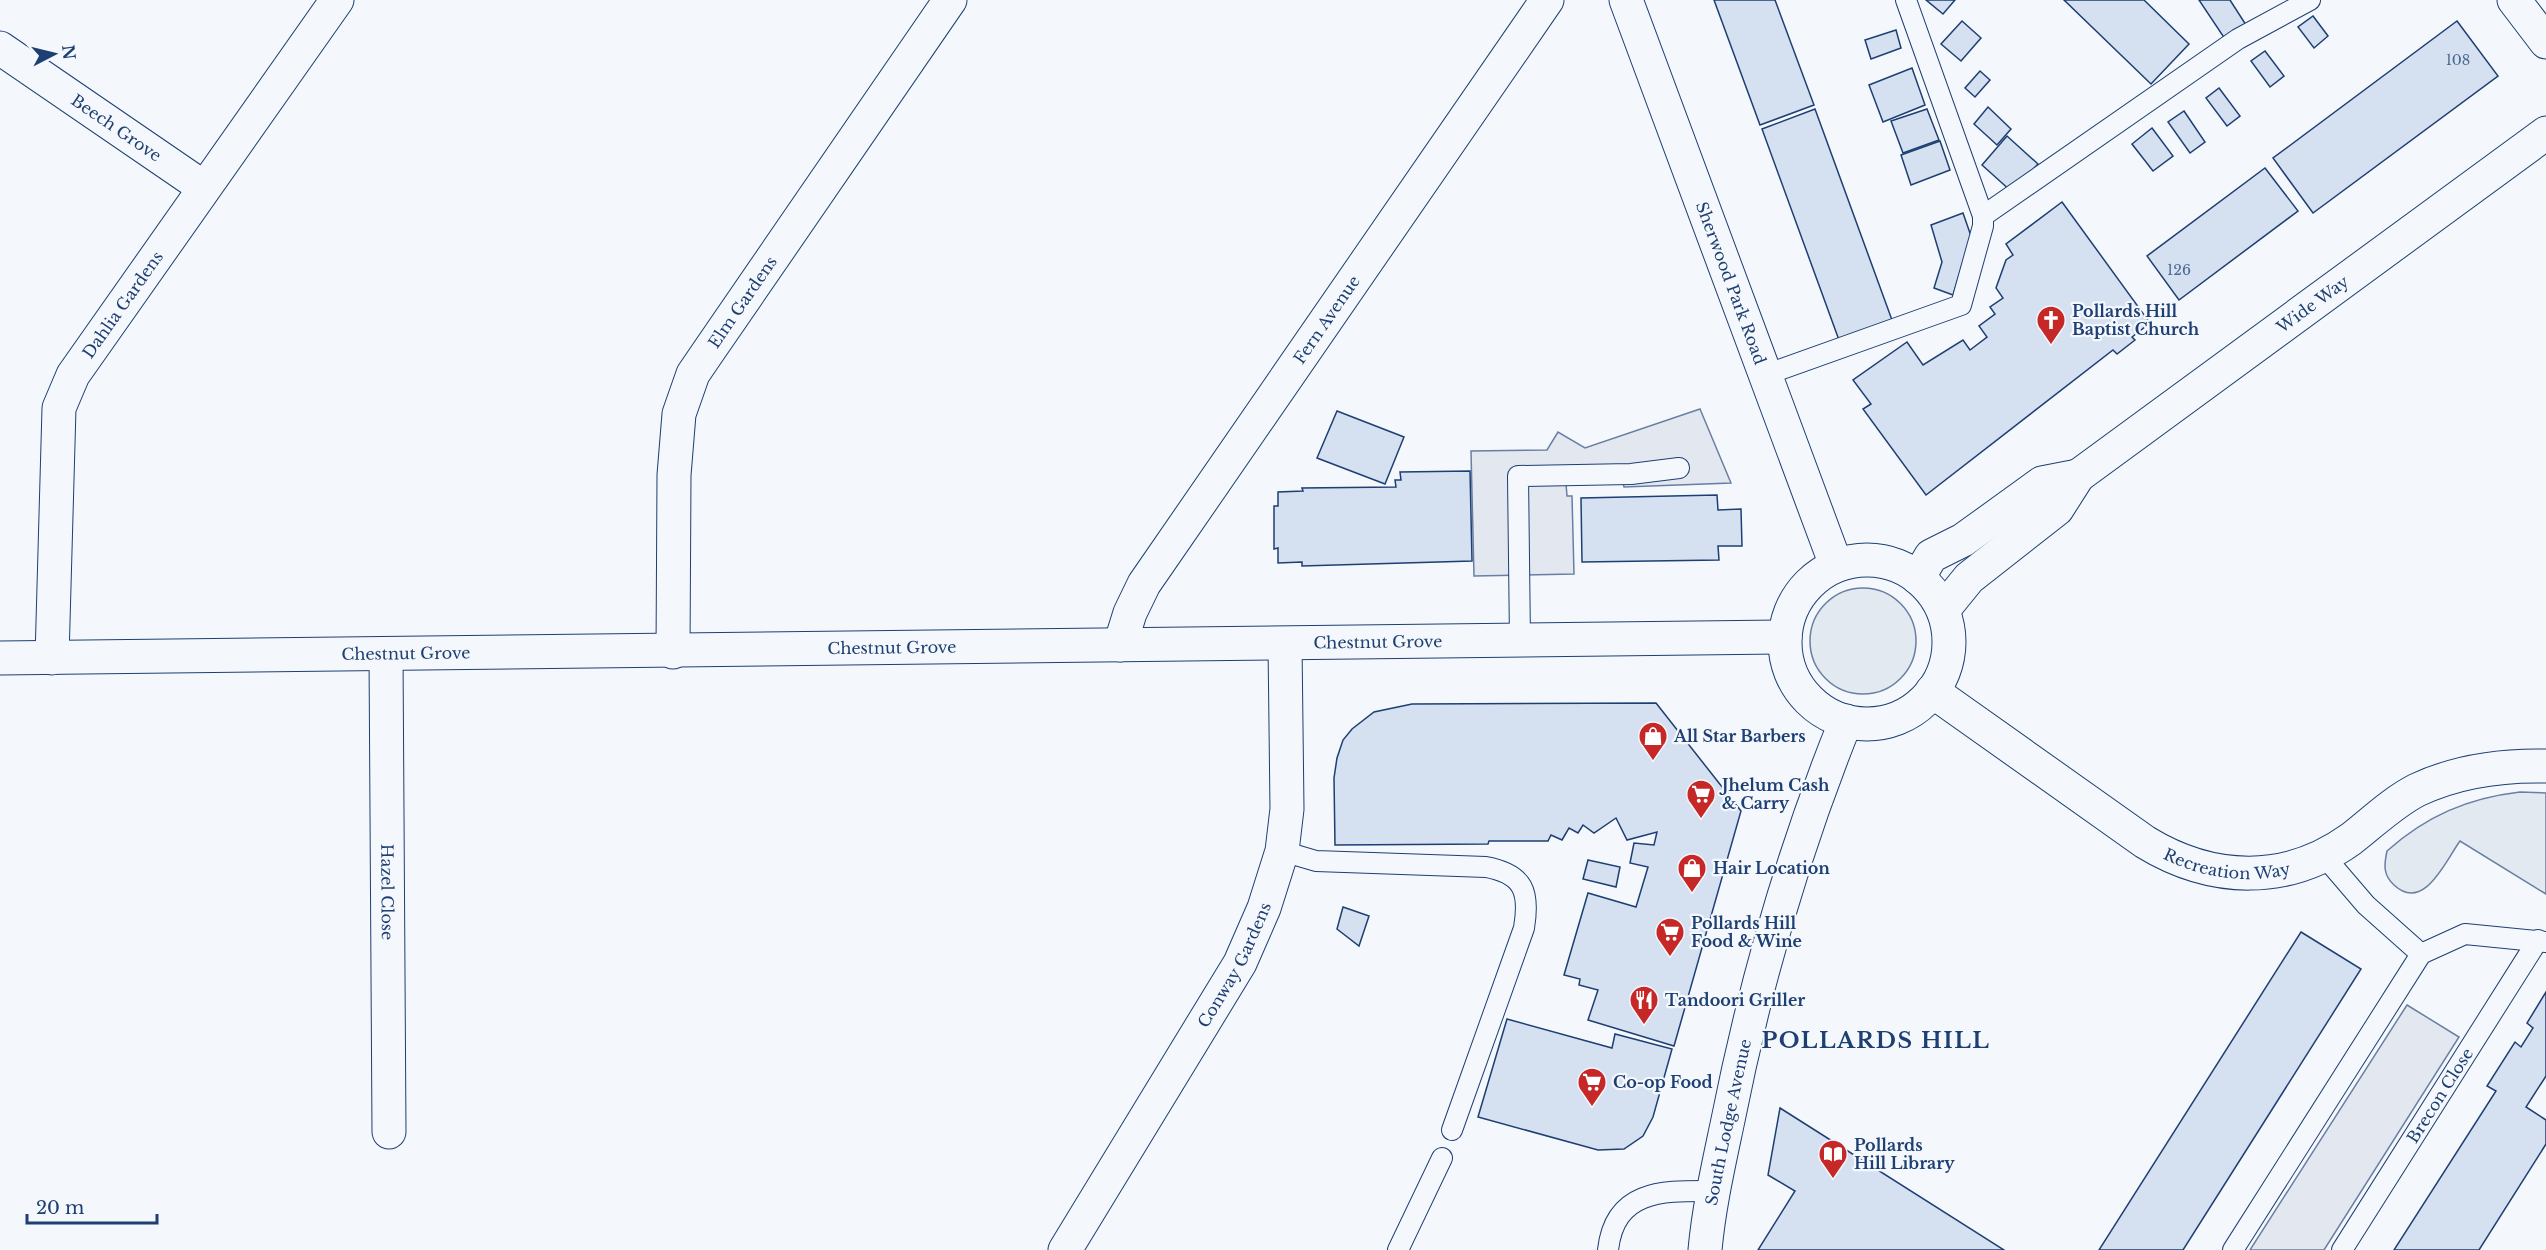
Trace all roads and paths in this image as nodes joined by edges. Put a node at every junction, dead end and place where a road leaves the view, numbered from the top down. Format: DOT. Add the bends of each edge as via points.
graph roads {
  1 [pos="337,0"];
  2 [pos="950,0"];
  3 [pos="1547,0"];
  4 [pos="1626,0"];
  5 [pos="1906,0"];
  6 [pos="2310,0"];
  7 [pos="2514,0"];
  8 [pos="2546,42"];
  9 [pos="0,48"];
  10 [pos="2546,133"];
  11 [pos="203,187"];
  12 [pos="1983,216"];
  13 [pos="1766,375"];
  14 [pos="1679,468"];
  15 [pos="2078,476"];
  16 [pos="1836,565"];
  17 [pos="1918,578"];
  18 [pos="1943,610"];
  19 [pos="1785,637"];
  20 [pos="1520,641"];
  21 [pos="1286,644"];
  22 [pos="1120,645"];
  23 [pos="673,652"];
  24 [pos="386,654"];
  25 [pos="0,658"];
  26 [pos="52,658"];
  27 [pos="1932,691"];
  28 [pos="1846,722"];
  29 [pos="2546,766"];
  30 [pos="1282,851"];
  31 [pos="2324,856"];
  32 [pos="2542,941"];
  33 [pos="2421,954"];
  34 [pos="1452,1130"];
  35 [pos="390,1132"];
  36 [pos="1442,1158"];
  37 [pos="1714,1191"];
  38 [pos="1065,1250"];
  39 [pos="1398,1250"];
  40 [pos="1608,1250"];
  41 [pos="1705,1250"];
  42 [pos="2233,1250"];
  43 [pos="2343,1250"];
  1 -- 11 [label="street, Dahlia Gardens"];
  2 -- 23 [label="street, Elm Gardens" via="708,352 687,389 679,414 674,475"];
  3 -- 22 [label="street, Fern Avenue" via="1144,585"];
  4 -- 13 [label="street, Sherwood Park Road"];
  5 -- 12 [label="lane"];
  6 -- 12 [label="lane" via="2238,39"];
  7 -- 8 [label="street"];
  9 -- 11 [label="street, Beech Grove"];
  10 -- 15 [label="street, Wide Way"];
  11 -- 26 [label="street, Dahlia Gardens" via="73,375 59,408"];
  12 -- 13 [label="lane" via="1961,305"];
  13 -- 16 [label="street, Sherwood Park Road"];
  14 -- 20 [label="lane" via="1631,474 1518,476"];
  15 -- 17 [label="street, Wide Way" via="2042,483 1963,540 1931,556"];
  15 -- 18 [label="street, Wide Way" via="2057,509 1969,578"];
  16 -- 17 [label="street" via="1877,560 1897,565"];
  16 -- 19 [label="street" via="1807,586 1796,600"];
  17 -- 18 [label="street"];
  18 -- 27 [label="street" via="1949,635 1947,661"];
  19 -- 20 [label="street, Chestnut Grove"];
  19 -- 28 [label="street" via="1787,661 1803,694"];
  20 -- 21 [label="street, Chestnut Grove"];
  21 -- 22 [label="street, Chestnut Grove"];
  21 -- 30 [label="street, Conway Gardens" via="1287,809"];
  22 -- 23 [label="street, Chestnut Grove"];
  23 -- 24 [label="street, Chestnut Grove"];
  24 -- 26 [label="street, Chestnut Grove"];
  24 -- 35 [label="street, Hazel Close"];
  25 -- 26 [label="street, Chestnut Grove"];
  27 -- 28 [label="street" via="1921,704 1888,721"];
  27 -- 31 [label="street, Recreation Way" via="2145,842 2177,860 2214,870 2257,873 2294,867"];
  28 -- 37 [label="street, South Lodge Avenue" via="1789,879 1763,970 1740,1058"];
  29 -- 31 [label="street, Recreation Way" via="2480,770 2430,785 2400,800"];
  30 -- 34 [label="lane" via="1316,861 1486,867 1504,870 1520,883 1528,902 1524,928"];
  30 -- 38 [label="street, Conway Gardens" via="1264,908 1240,963"];
  31 -- 33 [label="lane" via="2366,905"];
  32 -- 33 [label="lane, Brecon Close" via="2465,934"];
  32 -- 43 [label="lane, Brecon Close"];
  33 -- 42 [label="lane"];
  36 -- 39 [label="lane"];
  37 -- 40 [label="lane" via="1665,1191 1637,1199 1619,1216"];
  37 -- 41 [label="street, South Lodge Avenue"];
}
